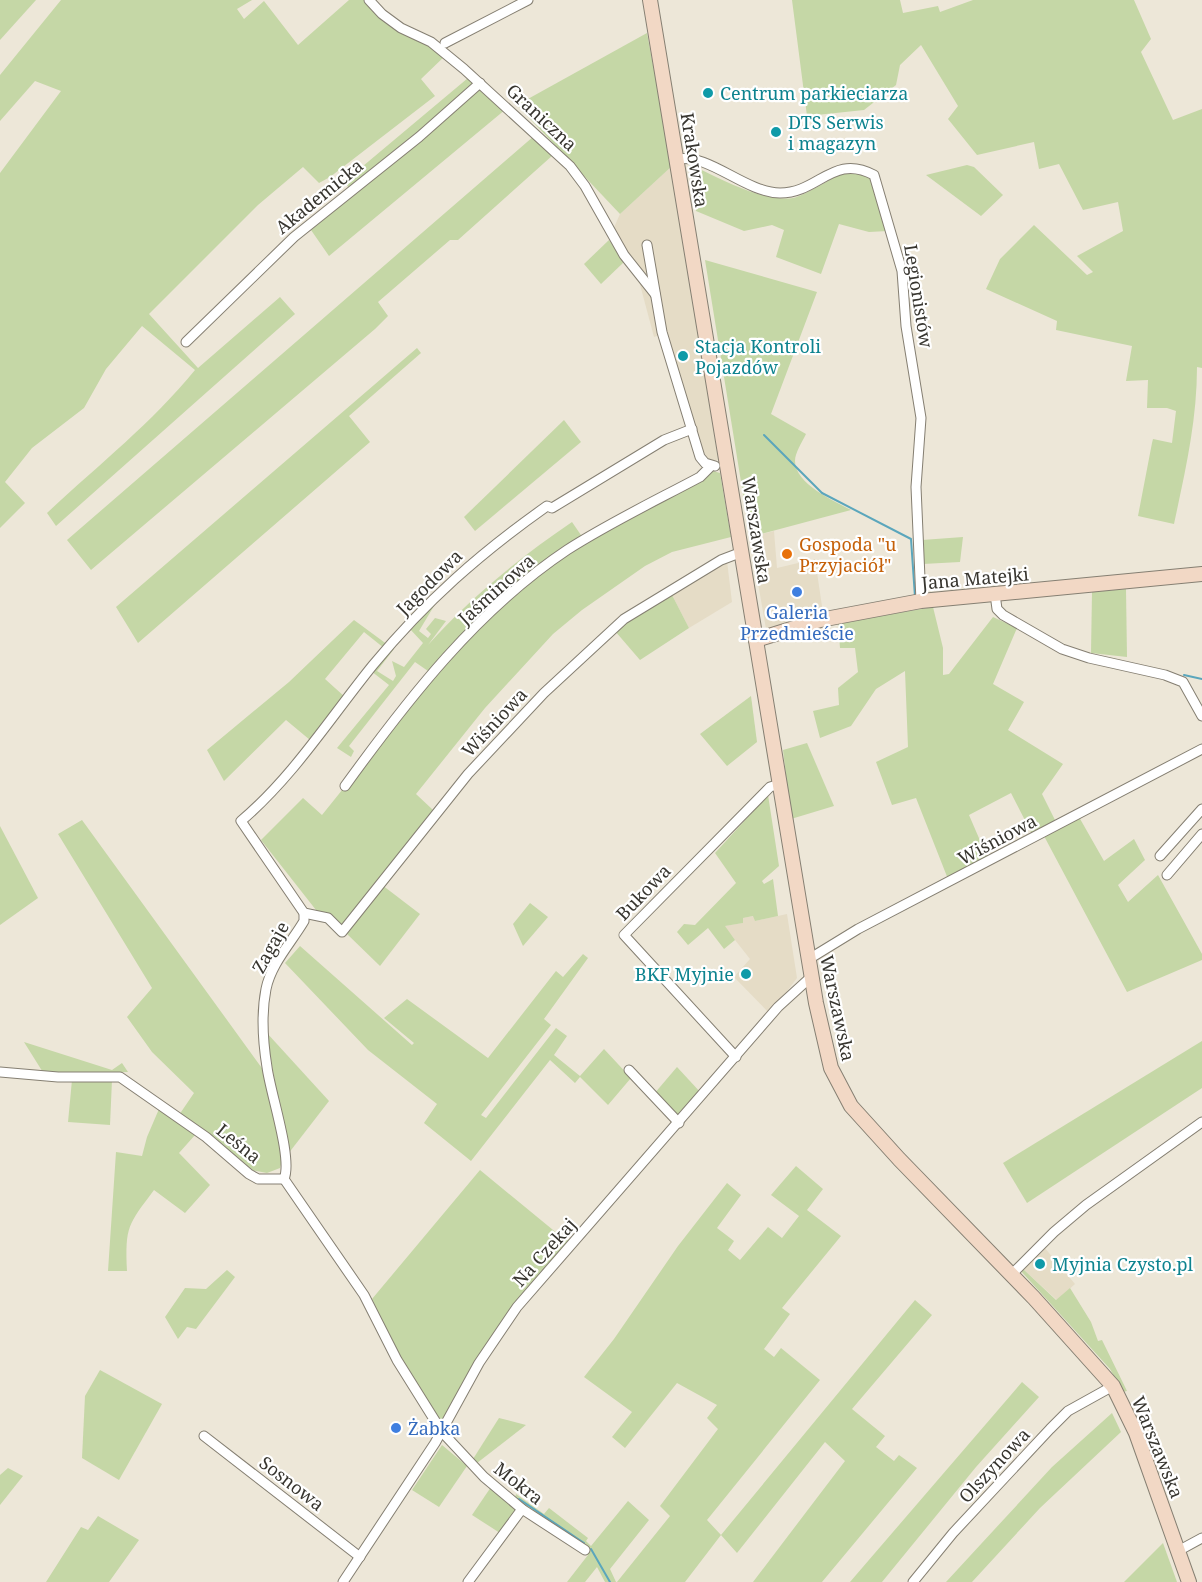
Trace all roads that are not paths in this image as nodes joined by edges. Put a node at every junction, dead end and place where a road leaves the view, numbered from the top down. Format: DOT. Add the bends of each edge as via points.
graph roads {
  1 [pos="369,0"];
  2 [pos="528,0"];
  3 [pos="650,0"];
  4 [pos="445,43"];
  5 [pos="480,83"];
  6 [pos="677,159"];
  7 [pos="646,245"];
  8 [pos="656,294"];
  9 [pos="704,327"];
  10 [pos="186,342"];
  11 [pos="692,429"];
  12 [pos="727,463"];
  13 [pos="711,466"];
  14 [pos="742,552"];
  15 [pos="1202,574"];
  16 [pos="995,594"];
  17 [pos="921,601"];
  18 [pos="756,640"];
  19 [pos="1202,716"];
  20 [pos="1202,749"];
  21 [pos="780,784"];
  22 [pos="345,786"];
  23 [pos="1202,809"];
  24 [pos="241,821"];
  25 [pos="1202,834"];
  26 [pos="1160,856"];
  27 [pos="1167,875"];
  28 [pos="304,913"];
  29 [pos="809,959"];
  30 [pos="812,976"];
  31 [pos="736,1057"];
  32 [pos="628,1070"];
  33 [pos="0,1072"];
  34 [pos="1202,1122"];
  35 [pos="679,1123"];
  36 [pos="284,1179"];
  37 [pos="1012,1274"];
  38 [pos="1113,1386"];
  39 [pos="441,1432"];
  40 [pos="204,1436"];
  41 [pos="522,1509"];
  42 [pos="1202,1538"];
  43 [pos="585,1550"];
  44 [pos="1178,1551"];
  45 [pos="360,1557"];
  46 [pos="343,1582"];
  47 [pos="468,1582"];
  48 [pos="913,1582"];
  49 [pos="1189,1582"];
  1 -- 5 [label="street, Graniczna" via="401,28 431,42"];
  2 -- 4 [label="street"];
  3 -- 6 [label="main road, Krakowska"];
  5 -- 8 [label="street, Graniczna" via="578,175 624,255"];
  5 -- 10 [label="street, Akademicka" via="294,237"];
  6 -- 9 [label="main road, Krakowska"];
  6 -- 17 [label="street, Legionistów" via="695,159 740,181 775,192 800,190 845,168 874,175 902,271 906,326 921,418 916,487"];
  7 -- 8 [label="street"];
  8 -- 11 [label="street" via="662,332"];
  9 -- 12 [label="main road, Warszawska"];
  11 -- 13 [label="street" via="700,457"];
  11 -- 24 [label="street, Jagodowa" via="664,440 552,508 547,506 484,551 428,603 276,788"];
  12 -- 13 [label="street"];
  12 -- 14 [label="main road, Warszawska"];
  13 -- 22 [label="street, Jaśminowa" via="700,477 567,550 507,597 436,669"];
  14 -- 18 [label="main road, Warszawska"];
  14 -- 28 [label="street, Wiśniowa" via="721,560 624,619 544,693 468,774 342,932 328,918"];
  15 -- 16 [label="main road, Jana Matejki"];
  16 -- 17 [label="main road, Jana Matejki"];
  16 -- 19 [label="street" via="997,609 1003,615 1062,649 1183,682"];
  17 -- 18 [label="main road, Jana Matejki" via="851,613"];
  18 -- 21 [label="main road, Warszawska"];
  20 -- 29 [label="street, Wiśniowa" via="858,929"];
  21 -- 29 [label="main road, Warszawska"];
  21 -- 31 [label="street, Bukowa" via="771,787 624,935"];
  23 -- 26 [label="street"];
  24 -- 28 [label="street, Zagaje"];
  25 -- 27 [label="street"];
  28 -- 36 [label="street, Zagaje" via="304,921 274,968 264,1008 267,1067 287,1162"];
  29 -- 30 [label="main road, Warszawska"];
  30 -- 31 [label="street, Na Czekaj" via="797,987"];
  30 -- 37 [label="main road, Warszawska" via="828,1059 851,1106"];
  31 -- 35 [label="street, Na Czekaj"];
  32 -- 35 [label="street"];
  33 -- 36 [label="street, Leśna" via="120,1077 206,1137 249,1174 258,1179"];
  34 -- 37 [label="street" via="1086,1205"];
  35 -- 39 [label="street, Na Czekaj" via="518,1307 479,1363"];
  36 -- 39 [label="street" via="364,1294 397,1360"];
  37 -- 38 [label="main road, Warszawska"];
  38 -- 44 [label="main road, Warszawska" via="1139,1441"];
  38 -- 48 [label="street, Olszynowa" via="1068,1412 1050,1429"];
  39 -- 41 [label="street, Mokra"];
  39 -- 45 [label="street, Na Czekaj"];
  40 -- 45 [label="street, Sosnowa"];
  41 -- 43 [label="street, Mokra"];
  41 -- 47 [label="street"];
  42 -- 44 [label="street"];
  44 -- 49 [label="main road, Warszawska"];
  45 -- 46 [label="street, Na Czekaj"];
}
